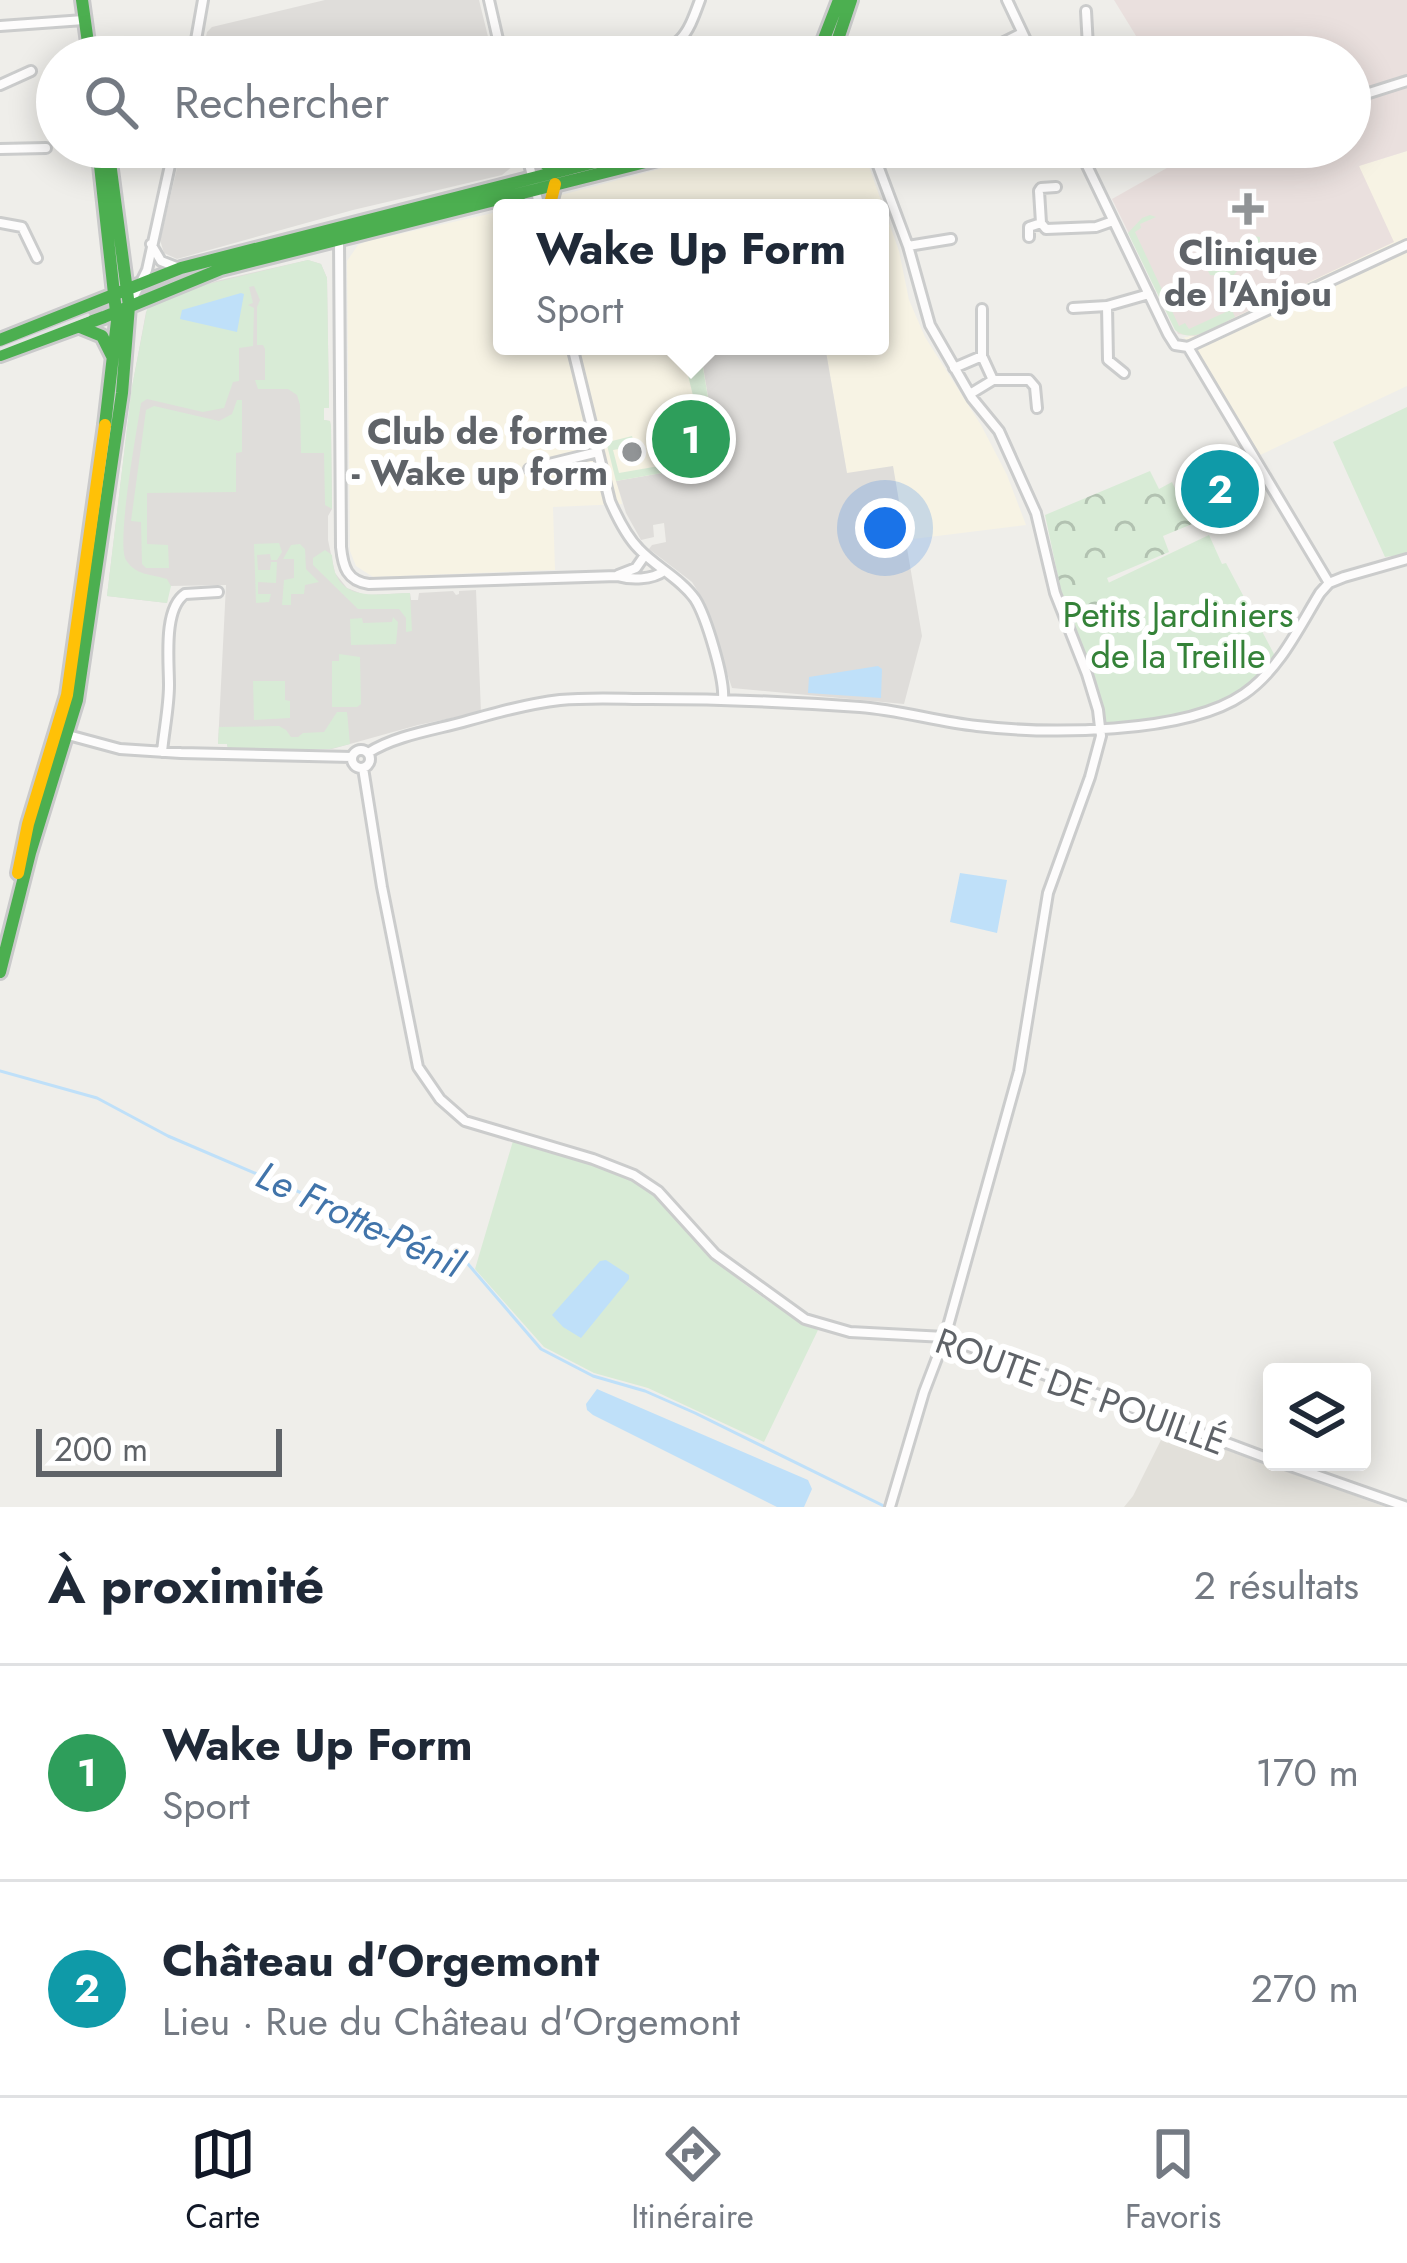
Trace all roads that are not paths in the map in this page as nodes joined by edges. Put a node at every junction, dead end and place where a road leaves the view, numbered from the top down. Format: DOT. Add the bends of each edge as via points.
graph roads {
  1 [pos="82,0"];
  2 [pos="203,0"];
  3 [pos="489,0"];
  4 [pos="700,0"];
  5 [pos="839,0"];
  6 [pos="851,0"];
  7 [pos="1007,0"];
  8 [pos="1086,11"];
  9 [pos="84,20"];
  10 [pos="0,26"];
  11 [pos="1022,33"];
  12 [pos="87,36"];
  13 [pos="197,36"];
  14 [pos="497,36"];
  15 [pos="684,36"];
  16 [pos="832,36"];
  17 [pos="1016,36"];
  18 [pos="1024,36"];
  19 [pos="1087,36"];
  20 [pos="31,71"];
  21 [pos="1407,81"];
  22 [pos="0,85"];
  23 [pos="1371,92"];
  24 [pos="36,148"];
  25 [pos="0,149"];
  26 [pos="102,168"];
  27 [pos="111,168"];
  28 [pos="169,168"];
  29 [pos="530,168"];
  30 [pos="579,168"];
  31 [pos="620,168"];
  32 [pos="879,168"];
  33 [pos="1088,168"];
  34 [pos="534,183"];
  35 [pos="555,184"];
  36 [pos="1056,187"];
  37 [pos="540,199"];
  38 [pos="548,199"];
  39 [pos="892,204"];
  40 [pos="889,205"];
  41 [pos="493,206"];
  42 [pos="461,208"];
  43 [pos="365,220"];
  44 [pos="1113,220"];
  45 [pos="1041,223"];
  46 [pos="0,224"];
  47 [pos="325,231"];
  48 [pos="1029,237"];
  49 [pos="951,238"];
  50 [pos="339,239"];
  51 [pos="152,244"];
  52 [pos="1407,245"];
  53 [pos="908,246"];
  54 [pos="38,258"];
  55 [pos="181,268"];
  56 [pos="127,289"];
  57 [pos="1149,294"];
  58 [pos="1107,306"];
  59 [pos="123,308"];
  60 [pos="1073,308"];
  61 [pos="982,309"];
  62 [pos="76,326"];
  63 [pos="0,340"];
  64 [pos="1188,347"];
  65 [pos="0,355"];
  66 [pos="574,355"];
  67 [pos="982,356"];
  68 [pos="113,361"];
  69 [pos="954,368"];
  70 [pos="1124,373"];
  71 [pos="993,380"];
  72 [pos="970,394"];
  73 [pos="1037,408"];
  74 [pos="598,452"];
  75 [pos="529,470"];
  76 [pos="646,555"];
  77 [pos="1407,559"];
  78 [pos="664,571"];
  79 [pos="617,576"];
  80 [pos="1329,583"];
  81 [pos="218,592"];
  82 [pos="723,699"];
  83 [pos="1100,731"];
  84 [pos="68,735"];
  85 [pos="162,752"];
  86 [pos="368,753"];
  87 [pos="352,757"];
  88 [pos="363,768"];
  89 [pos="13,911"];
  90 [pos="0,972"];
  91 [pos="945,1337"];
  92 [pos="1263,1456"];
  93 [pos="1304,1471"];
  94 [pos="891,1503"];
  95 [pos="1407,1507"];
  1 -- 9 [label="street"];
  2 -- 13 [label="street"];
  3 -- 14 [label="street"];
  4 -- 15 [label="street"];
  5 -- 16 [label="street"];
  6 -- 16 [label="street"];
  7 -- 11 [label="street"];
  8 -- 19 [label="street"];
  9 -- 10 [label="street"];
  9 -- 12 [label="street"];
  11 -- 17 [label="street"];
  11 -- 18 [label="street"];
  20 -- 22 [label="street"];
  21 -- 23 [label="street"];
  24 -- 25 [label="street"];
  26 -- 56 [label="street"];
  27 -- 56 [label="street"];
  28 -- 51 [label="street"];
  29 -- 34 [label="street"];
  30 -- 34 [label="street"];
  31 -- 35 [label="street"];
  32 -- 39 [label="street"];
  33 -- 44 [label="street"];
  34 -- 35 [label="street"];
  34 -- 37 [label="street"];
  34 -- 42 [label="street"];
  34 -- 43 [label="street"];
  35 -- 38 [label="street"];
  36 -- 45 [label="street" via="1039,191"];
  39 -- 40 [label="street"];
  39 -- 53 [label="street"];
  41 -- 42 [label="street"];
  42 -- 50 [label="street"];
  43 -- 47 [label="street"];
  43 -- 50 [label="street"];
  44 -- 45 [label="street" via="1079,228"];
  44 -- 57 [label="street"];
  45 -- 48 [label="street" via="1029,227"];
  46 -- 54 [label="street" via="22,227"];
  47 -- 50 [label="street"];
  47 -- 55 [label="street"];
  49 -- 53 [label="street"];
  50 -- 59 [label="street" via="220,269"];
  50 -- 79 [label="street" via="341,547 349,575 369,584"];
  51 -- 55 [label="street" via="161,261"];
  51 -- 56 [label="street"];
  52 -- 64 [label="street"];
  53 -- 69 [label="street" via="925,312"];
  55 -- 56 [label="street"];
  56 -- 59 [label="street"];
  56 -- 59 [label="street"];
  56 -- 63 [label="street"];
  57 -- 58 [label="street"];
  57 -- 64 [label="street" via="1172,341"];
  58 -- 60 [label="street"];
  58 -- 70 [label="street" via="1108,360"];
  59 -- 62 [label="street"];
  59 -- 68 [label="street"];
  59 -- 84 [label="street" via="122,393"];
  61 -- 67 [label="street"];
  62 -- 65 [label="street"];
  62 -- 68 [label="street" via="102,336"];
  64 -- 80 [label="street"];
  66 -- 74 [label="street"];
  67 -- 69 [label="street"];
  67 -- 71 [label="street"];
  68 -- 89 [label="street" via="67,695 28,824"];
  69 -- 72 [label="street"];
  71 -- 72 [label="street"];
  71 -- 73 [label="street" via="1029,380"];
  72 -- 83 [label="street" via="999,431 1036,512"];
  74 -- 75 [label="street"];
  74 -- 76 [label="street" via="614,512"];
  76 -- 78 [label="street"];
  76 -- 79 [label="street"];
  77 -- 80 [label="street"];
  78 -- 79 [label="street"];
  78 -- 82 [label="street" via="698,604"];
  80 -- 83 [label="street" via="1271,670 1245,694 1181,718"];
  81 -- 85 [label="street" via="185,594 174,605"];
  82 -- 83 [label="street" via="866,707 990,728"];
  82 -- 86 [label="street" via="522,706"];
  83 -- 91 [label="street" via="1045,903 1019,1071"];
  84 -- 85 [label="street"];
  84 -- 89 [label="street"];
  85 -- 87 [label="street"];
  86 -- 87 [label="street"];
  86 -- 88 [label="street"];
  87 -- 88 [label="street"];
  88 -- 91 [label="street, ROUTE DE POUILLÉ" via="412,1046 451,1111 650,1184 715,1254 805,1319 850,1332"];
  89 -- 90 [label="street"];
  91 -- 92 [label="street, ROUTE DE POUILLÉ"];
  91 -- 94 [label="street"];
  93 -- 95 [label="street, ROUTE DE POUILLÉ"];
}
